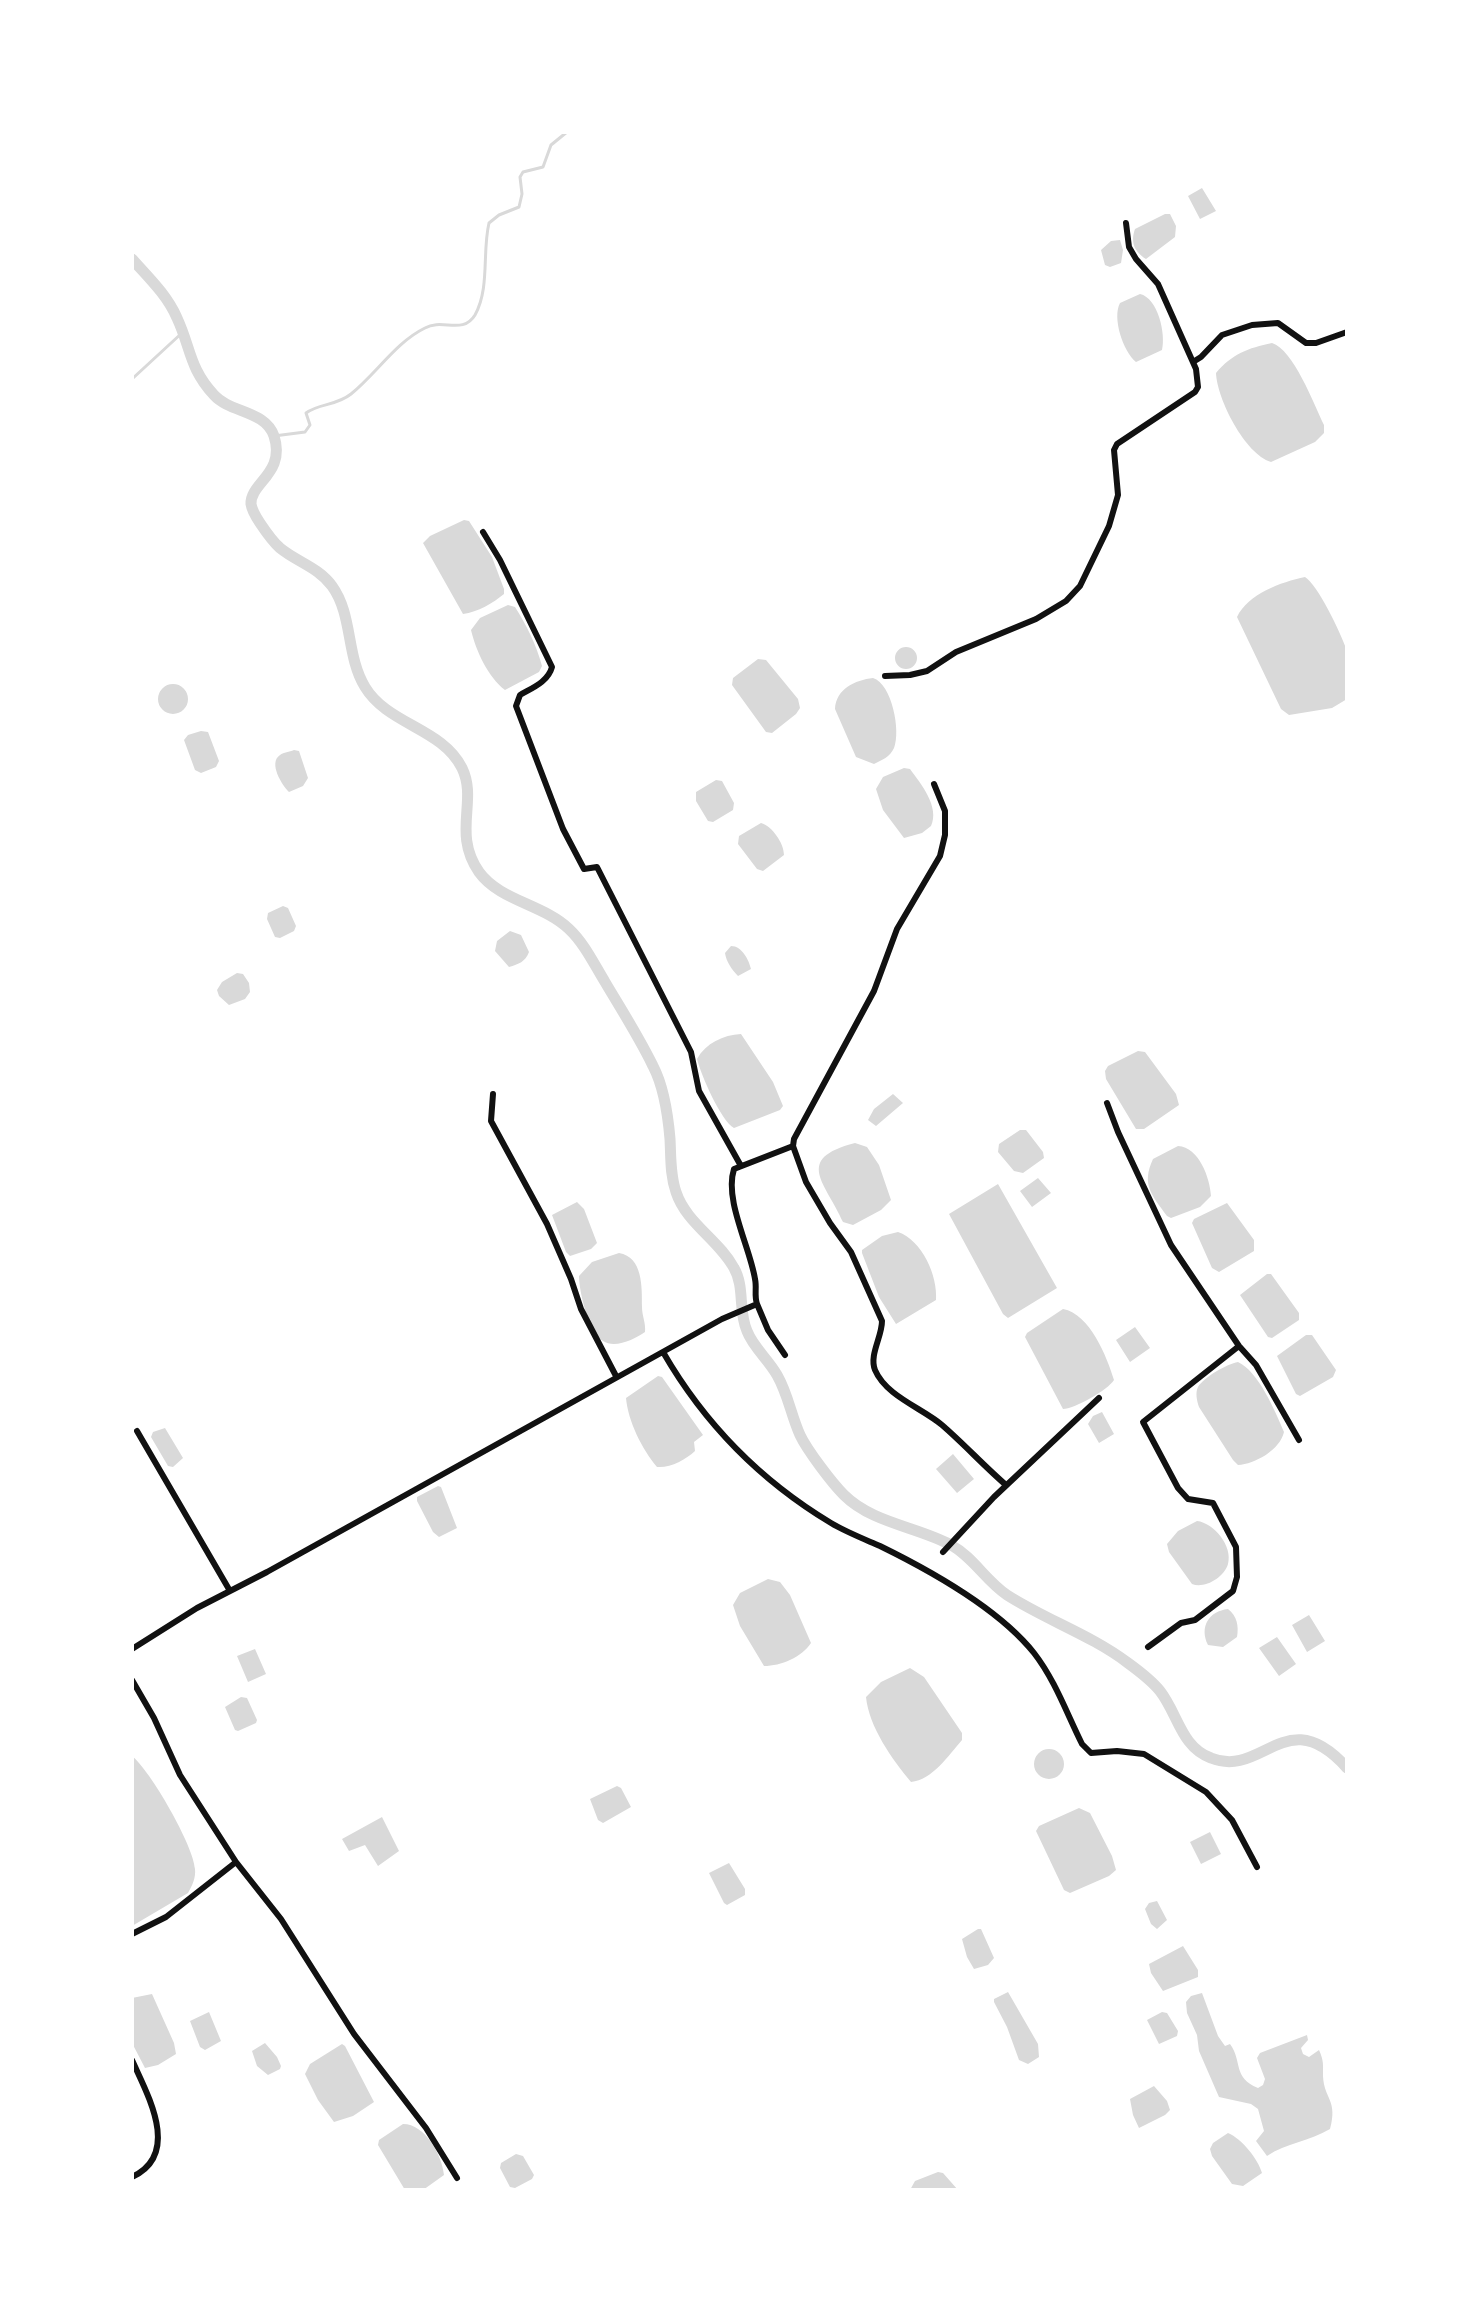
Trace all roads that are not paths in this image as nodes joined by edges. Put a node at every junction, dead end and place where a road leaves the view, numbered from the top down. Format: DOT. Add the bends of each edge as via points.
graph roads {
  1 [pos="1126,223"];
  2 [pos="1347,332"];
  3 [pos="1193,362"];
  4 [pos="483,532"];
  5 [pos="885,676"];
  6 [pos="934,784"];
  7 [pos="493,1094"];
  8 [pos="1107,1103"];
  9 [pos="793,1146"];
  10 [pos="741,1166"];
  11 [pos="757,1304"];
  12 [pos="1239,1346"];
  13 [pos="663,1352"];
  14 [pos="785,1355"];
  15 [pos="616,1376"];
  16 [pos="1099,1398"];
  17 [pos="137,1431"];
  18 [pos="1299,1440"];
  19 [pos="1006,1485"];
  20 [pos="943,1552"];
  21 [pos="230,1591"];
  22 [pos="1148,1647"];
  23 [pos="132,1649"];
  24 [pos="132,1680"];
  25 [pos="236,1862"];
  26 [pos="1257,1867"];
  27 [pos="132,1934"];
  28 [pos="132,2060"];
  29 [pos="132,2177"];
  30 [pos="457,2178"];
  1 -- 3 [label="street" via="1133,255 1158,284"];
  2 -- 3 [label="street" via="1306,343 1278,323 1252,325 1222,335"];
  3 -- 5 [label="street" via="1199,377 1195,392 1117,444 1118,495 1109,526 1080,586 1066,601 927,671"];
  4 -- 10 [label="street" via="552,667 550,675 520,695 516,706 563,829 584,869 597,867 691,1052 699,1091"];
  6 -- 9 [label="street" via="945,811 940,856 897,929 874,991"];
  7 -- 15 [label="street" via="491,1121 547,1224 581,1309"];
  8 -- 12 [label="street" via="1171,1245"];
  9 -- 10 [label="street"];
  9 -- 19 [label="street" via="806,1182 851,1252 882,1321 875,1370"];
  10 -- 11 [label="street" via="731,1180"];
  11 -- 13 [label="street"];
  11 -- 14 [label="street"];
  12 -- 18 [label="street" via="1256,1365"];
  12 -- 22 [label="street" via="1143,1422 1178,1488 1188,1499 1213,1503 1220,1513 1236,1547 1237,1577 1233,1591"];
  13 -- 15 [label="street"];
  13 -- 26 [label="street" via="708,1418 764,1476 833,1525 948,1584 998,1619 1033,1652 1091,1753 1144,1754 1206,1792 1232,1820"];
  15 -- 21 [label="street"];
  16 -- 19 [label="street"];
  17 -- 21 [label="street"];
  19 -- 20 [label="street"];
  21 -- 23 [label="street"];
  24 -- 25 [label="street" via="180,1775"];
  25 -- 27 [label="street" via="166,1917"];
  25 -- 30 [label="street" via="281,1919 354,2034"];
  28 -- 29 [label="street" via="159,2131 149,2164"];
}
